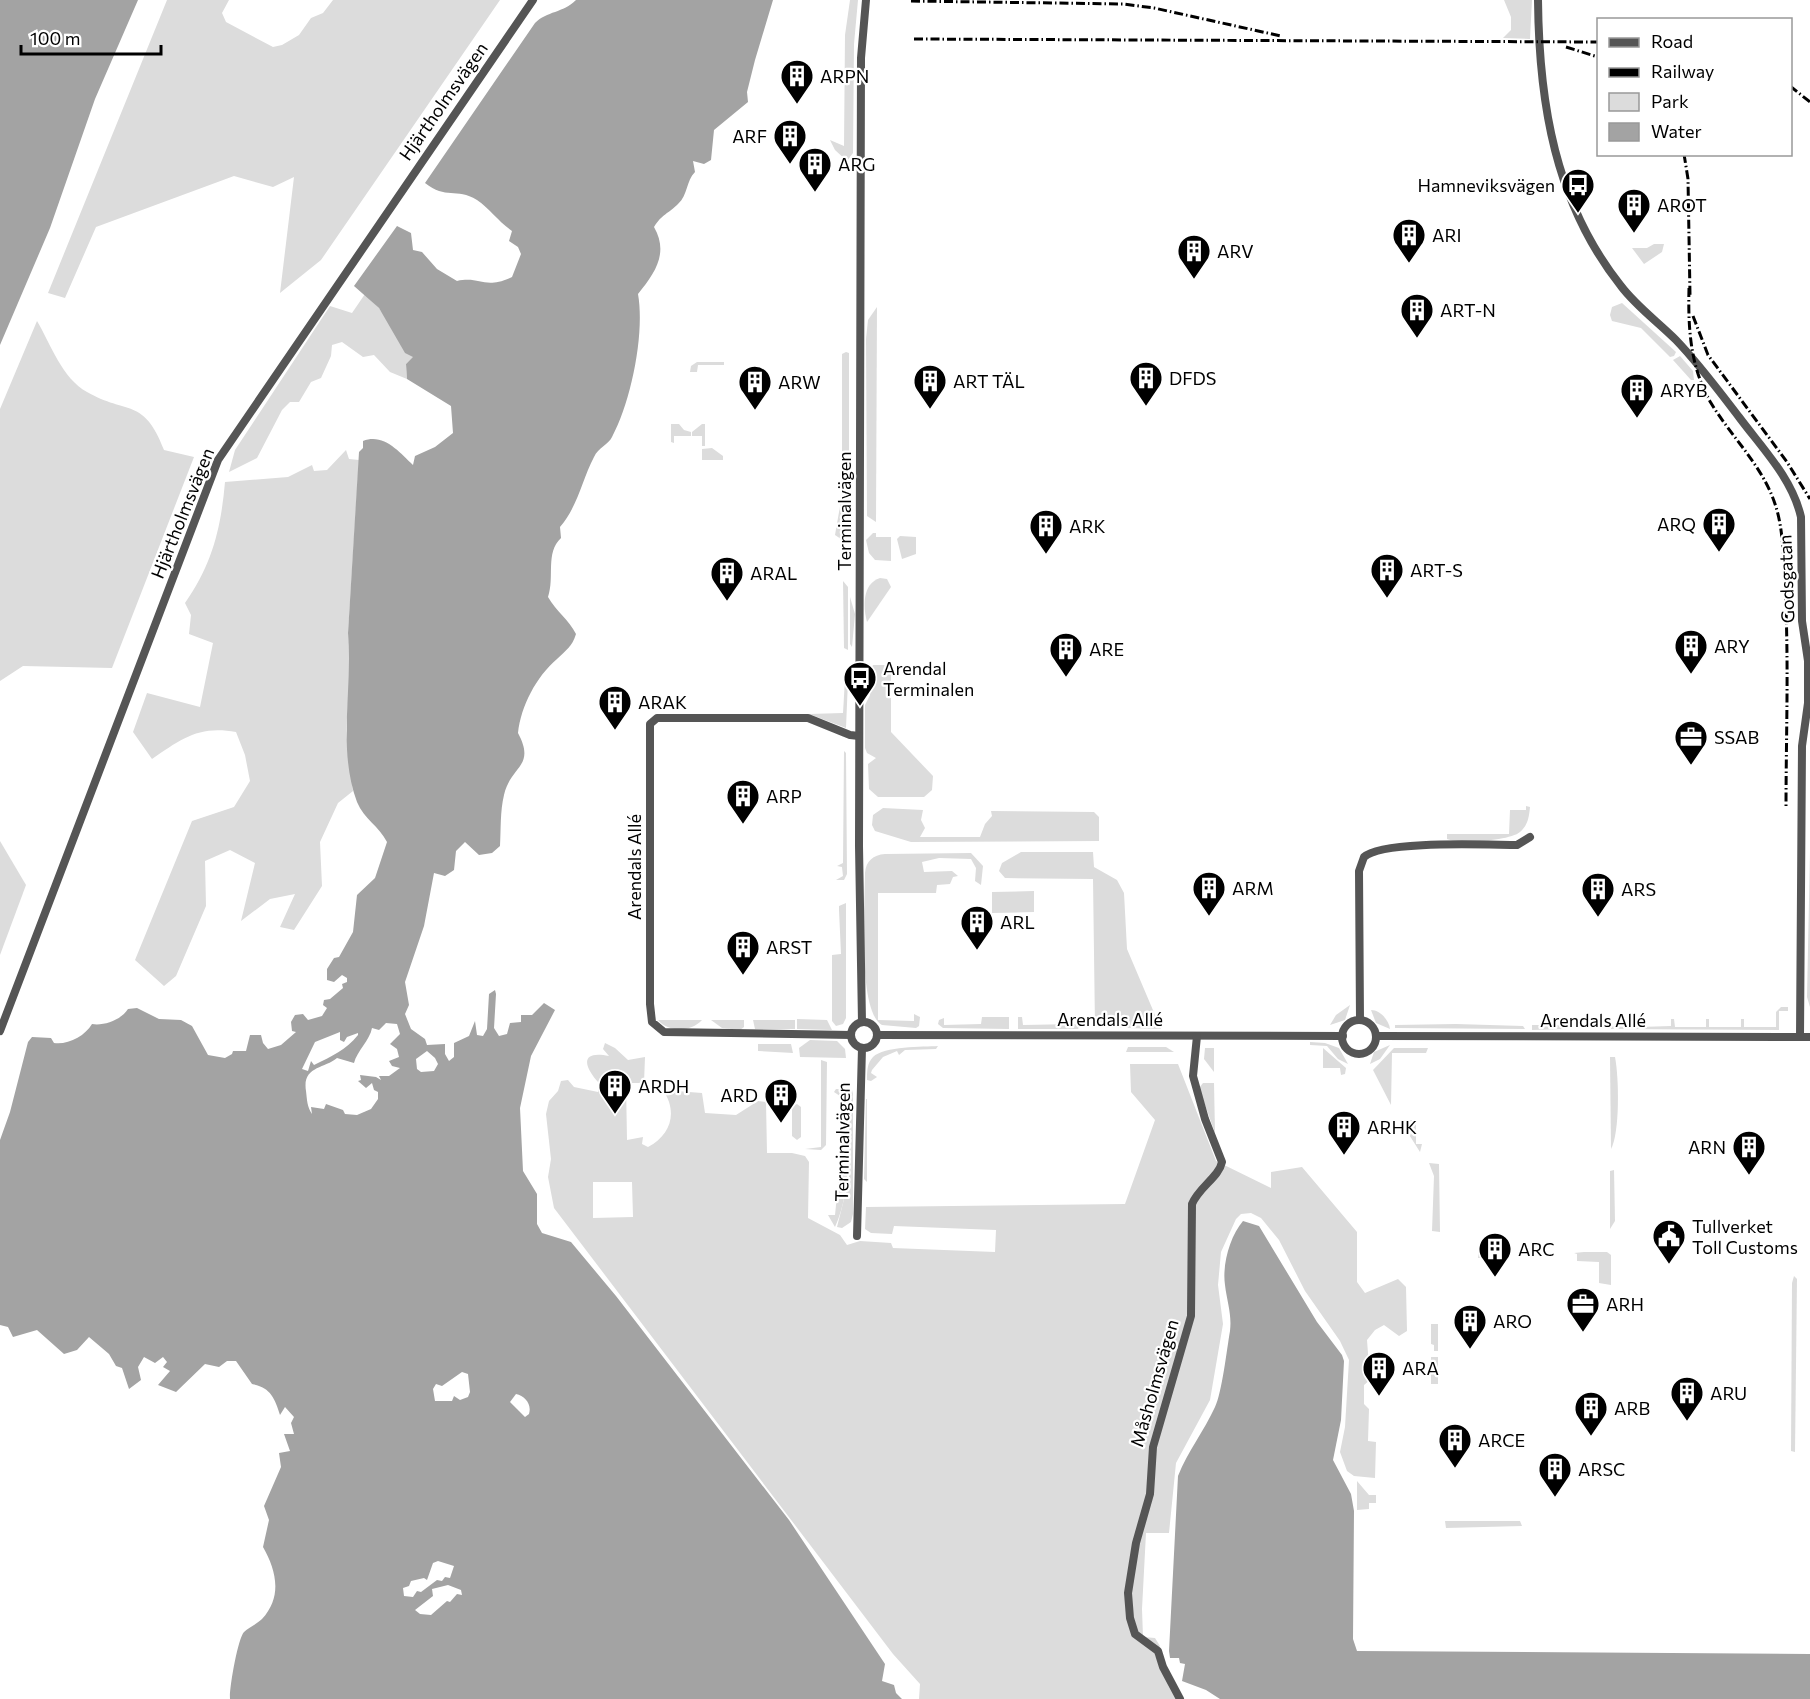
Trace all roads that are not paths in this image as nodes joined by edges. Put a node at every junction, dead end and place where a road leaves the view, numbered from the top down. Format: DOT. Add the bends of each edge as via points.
graph roads {
  1 [pos="533,0"];
  2 [pos="866,0"];
  3 [pos="1538,0"];
  4 [pos="860,736"];
  5 [pos="1530,837"];
  6 [pos="1360,1020"];
  7 [pos="862,1022"];
  8 [pos="0,1031"];
  9 [pos="851,1035"];
  10 [pos="877,1035"];
  11 [pos="1342,1035"];
  12 [pos="1197,1036"];
  13 [pos="1376,1036"];
  14 [pos="1805,1037"];
  15 [pos="862,1048"];
  16 [pos="857,1236"];
  17 [pos="1180,1699"];
  1 -- 8 [label="street, Hjärtholmsvägen" via="219,460"];
  2 -- 4 [label="street, Terminalvägen" via="861,58"];
  3 -- 14 [label="street, Godsgatan" via="1538,58 1548,126 1570,198 1591,240 1621,288 1706,374 1783,476 1798,504 1802,621 1809,661 1802,746"];
  4 -- 7 [label="street, Terminalvägen"];
  4 -- 9 [label="street, Arendals Allé" via="808,718 657,717 650,724 652,1022 664,1032"];
  5 -- 6 [label="street" via="1518,845 1402,846 1376,850 1364,857 1359,871"];
  6 -- 11 [label="street" via="1348,1024"];
  6 -- 13 [label="street" via="1371,1025"];
  7 -- 9 [label="street"];
  7 -- 10 [label="street" via="873,1025"];
  9 -- 15 [label="street"];
  10 -- 12 [label="street, Arendals Allé"];
  10 -- 15 [label="street" via="873,1045"];
  11 -- 12 [label="street, Arendals Allé"];
  11 -- 13 [label="street" via="1347,1048 1359,1054 1371,1048"];
  12 -- 17 [label="street, Måsholmsvägen" via="1193,1076 1222,1162 1220,1170 1198,1191 1192,1204 1191,1316 1152,1447 1150,1494 1140,1525 1128,1593 1135,1634 1158,1652"];
  13 -- 14 [label="street, Arendals Allé"];
  15 -- 16 [label="street, Terminalvägen"];
}
